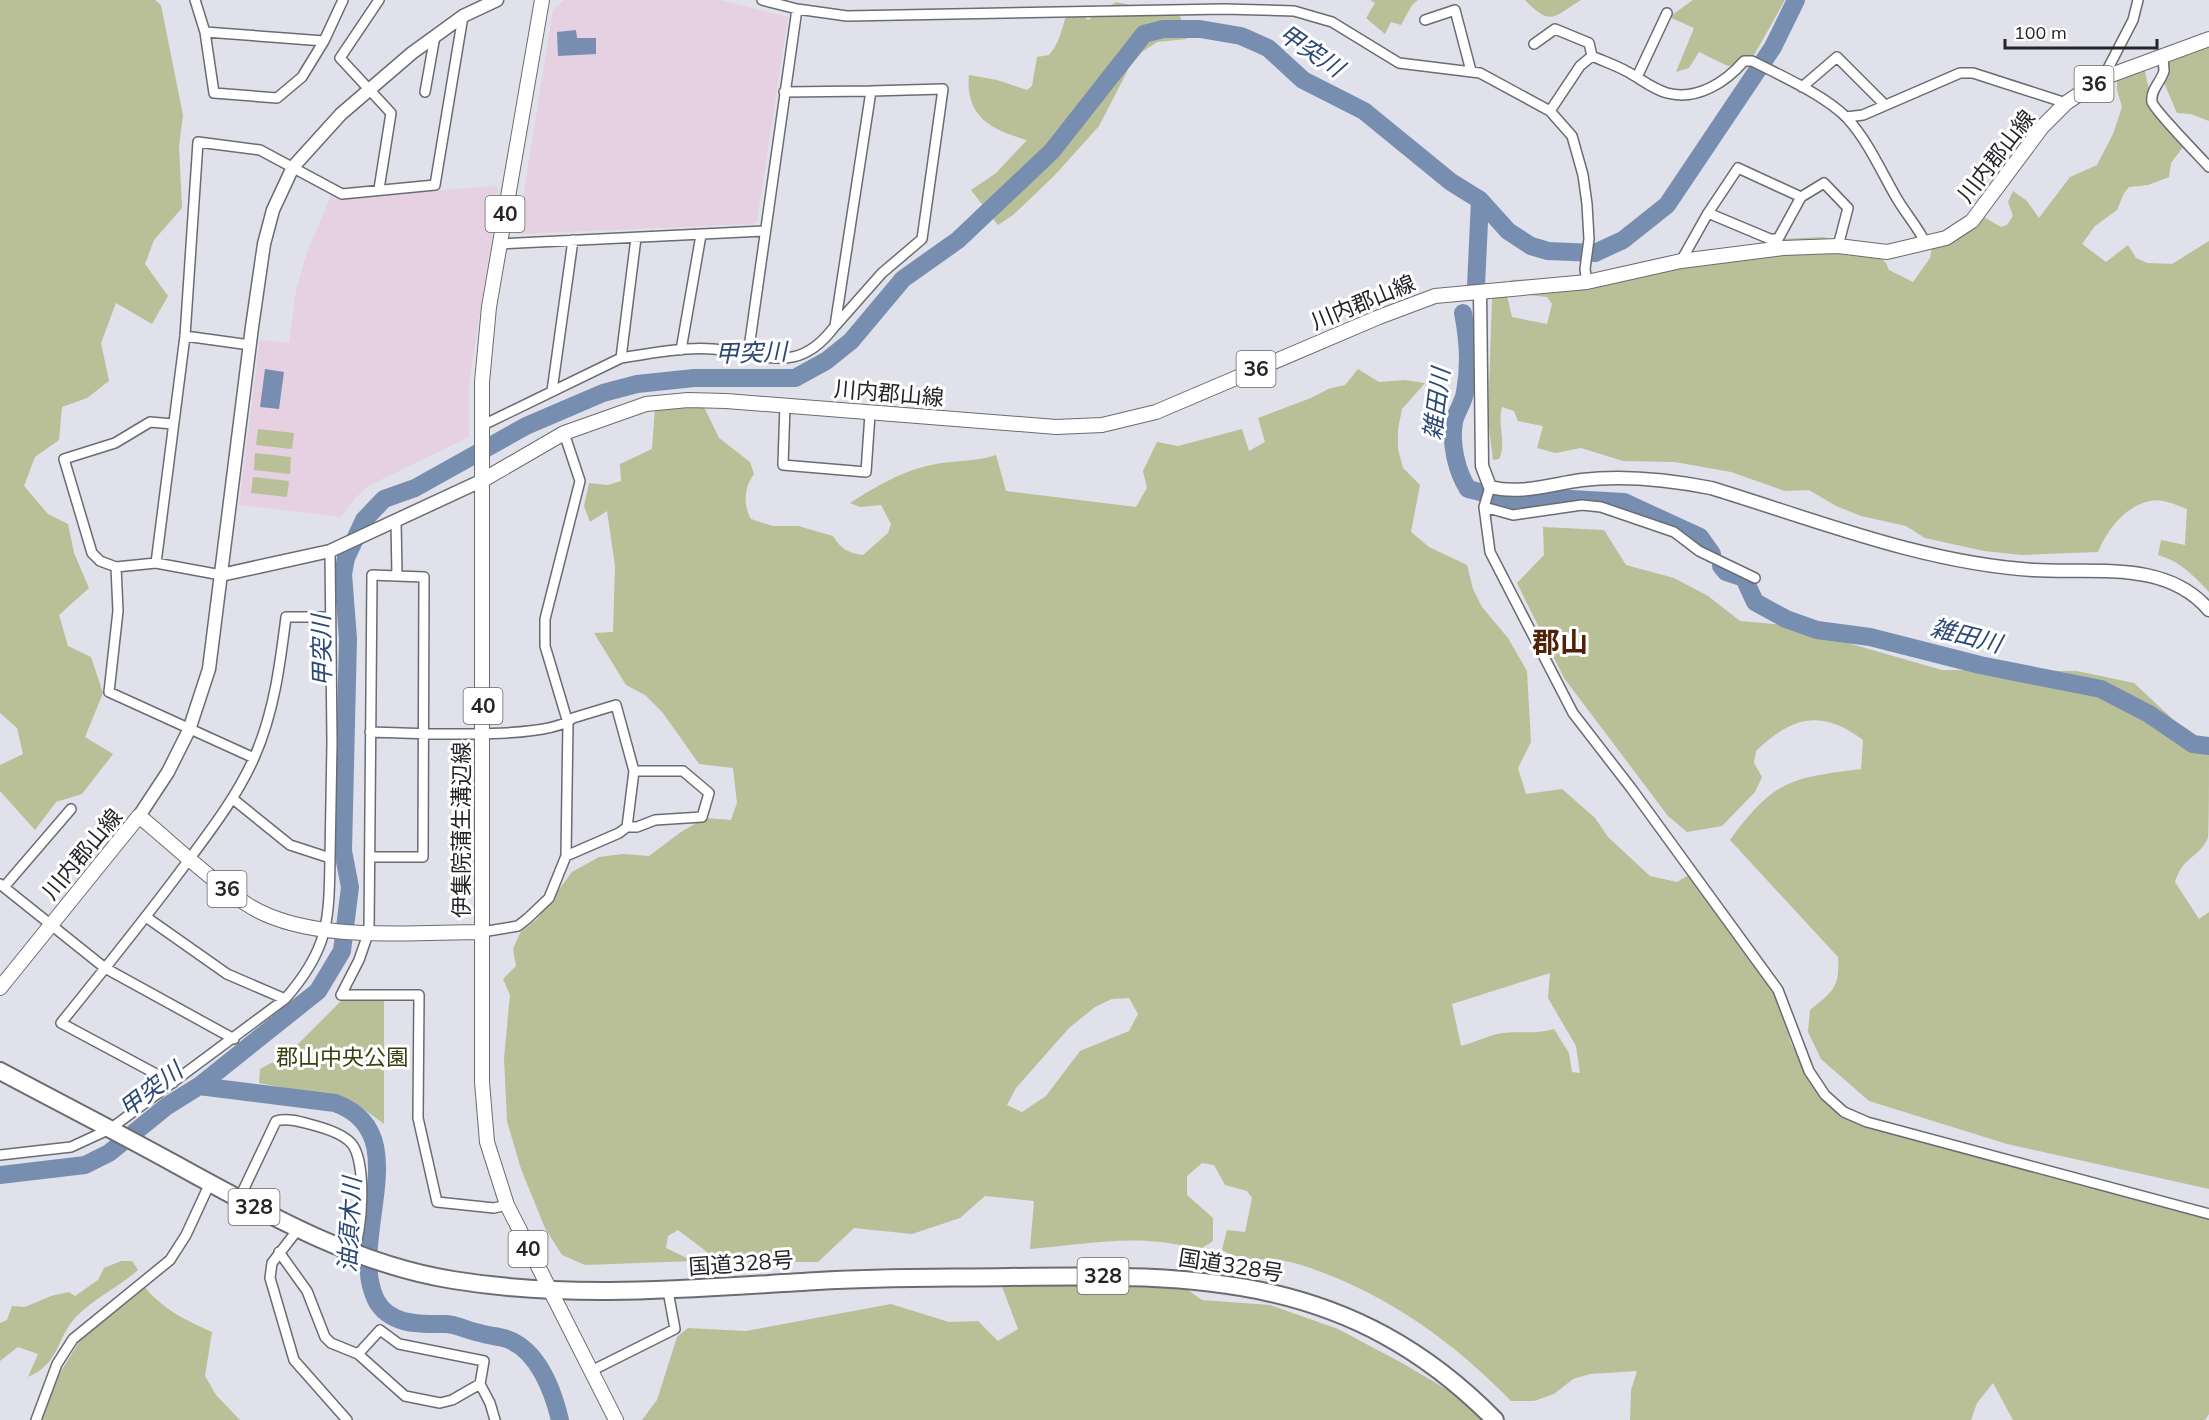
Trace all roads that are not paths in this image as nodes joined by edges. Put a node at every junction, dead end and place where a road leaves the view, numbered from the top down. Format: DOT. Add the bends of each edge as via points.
graph roads {
  1 [pos="195,0"];
  2 [pos="343,0"];
  3 [pos="379,0"];
  4 [pos="497,0"];
  5 [pos="542,0"];
  6 [pos="762,0"];
  7 [pos="1015,0"];
  8 [pos="1082,0"];
  9 [pos="2138,0"];
  10 [pos="1225,4"];
  11 [pos="797,9"];
  12 [pos="1082,11"];
  13 [pos="1016,12"];
  14 [pos="1667,13"];
  15 [pos="463,16"];
  16 [pos="1425,20"];
  17 [pos="205,32"];
  18 [pos="435,36"];
  19 [pos="2209,39"];
  20 [pos="324,42"];
  21 [pos="1534,44"];
  22 [pos="1592,56"];
  23 [pos="2163,57"];
  24 [pos="1471,71"];
  25 [pos="1637,77"];
  26 [pos="2103,78"];
  27 [pos="1802,87"];
  28 [pos="369,91"];
  29 [pos="871,91"];
  30 [pos="425,92"];
  31 [pos="784,92"];
  32 [pos="1884,104"];
  33 [pos="2066,104"];
  34 [pos="1550,111"];
  35 [pos="1846,117"];
  36 [pos="293,167"];
  37 [pos="2209,167"];
  38 [pos="379,189"];
  39 [pos="1801,197"];
  40 [pos="1708,213"];
  41 [pos="764,231"];
  42 [pos="701,235"];
  43 [pos="636,238"];
  44 [pos="573,240"];
  45 [pos="500,244"];
  46 [pos="1926,244"];
  47 [pos="1838,246"];
  48 [pos="1681,261"];
  49 [pos="1586,275"];
  50 [pos="1480,292"];
  51 [pos="836,326"];
  52 [pos="185,336"];
  53 [pos="250,345"];
  54 [pos="681,350"];
  55 [pos="748,355"];
  56 [pos="621,358"];
  57 [pos="552,391"];
  58 [pos="785,404"];
  59 [pos="870,414"];
  60 [pos="173,424"];
  61 [pos="481,428"];
  62 [pos="564,433"];
  63 [pos="483,480"];
  64 [pos="1490,487"];
  65 [pos="1484,507"];
  66 [pos="396,520"];
  67 [pos="330,551"];
  68 [pos="156,563"];
  69 [pos="116,567"];
  70 [pos="221,575"];
  71 [pos="397,576"];
  72 [pos="1755,578"];
  73 [pos="2209,610"];
  74 [pos="330,616"];
  75 [pos="568,723"];
  76 [pos="189,730"];
  77 [pos="370,732"];
  78 [pos="483,732"];
  79 [pos="423,733"];
  80 [pos="254,758"];
  81 [pos="634,771"];
  82 [pos="233,799"];
  83 [pos="71,809"];
  84 [pos="139,816"];
  85 [pos="627,827"];
  86 [pos="566,856"];
  87 [pos="371,857"];
  88 [pos="330,858"];
  89 [pos="189,860"];
  90 [pos="2,886"];
  91 [pos="147,917"];
  92 [pos="51,924"];
  93 [pos="328,931"];
  94 [pos="366,932"];
  95 [pos="482,932"];
  96 [pos="105,968"];
  97 [pos="0,988"];
  98 [pos="285,999"];
  99 [pos="234,1039"];
  100 [pos="0,1071"];
  101 [pos="173,1083"];
  102 [pos="112,1130"];
  103 [pos="0,1155"];
  104 [pos="210,1183"];
  105 [pos="239,1199"];
  106 [pos="507,1205"];
  107 [pos="2209,1214"];
  108 [pos="299,1228"];
  109 [pos="279,1252"];
  110 [pos="355,1253"];
  111 [pos="668,1291"];
  112 [pos="550,1292"];
  113 [pos="358,1354"];
  114 [pos="591,1371"];
  115 [pos="480,1384"];
  116 [pos="36,1420"];
  117 [pos="347,1420"];
  118 [pos="495,1420"];
  119 [pos="616,1420"];
  120 [pos="1495,1420"];
  1 -- 17 [label="street"];
  2 -- 20 [label="street"];
  3 -- 28 [label="street" via="340,58"];
  4 -- 15 [label="street"];
  5 -- 45 [label="main road, 伊集院蒲生溝辺線 / 40"];
  6 -- 11 [label="street"];
  7 -- 13 [label="street"];
  8 -- 12 [label="street"];
  9 -- 26 [label="street" via="2133,20"];
  10 -- 12 [label="street"];
  10 -- 24 [label="street" via="1314,15 1356,35 1399,63"];
  11 -- 13 [label="street" via="848,16"];
  11 -- 31 [label="street"];
  12 -- 13 [label="street"];
  14 -- 25 [label="street"];
  15 -- 18 [label="street"];
  15 -- 38 [label="street" via="435,185"];
  16 -- 24 [label="street" via="1455,10"];
  17 -- 20 [label="street"];
  17 -- 20 [label="street" via="214,93 277,98 302,77"];
  18 -- 28 [label="street"];
  18 -- 30 [label="street"];
  19 -- 23 [label="main road, 川内郡山線 / 36"];
  21 -- 22 [label="street" via="1555,29 1589,43"];
  22 -- 25 [label="street"];
  22 -- 34 [label="street" via="1580,66"];
  23 -- 26 [label="main road, 川内郡山線 / 36"];
  23 -- 37 [label="street" via="2163,72 2152,102 2156,112"];
  24 -- 34 [label="street" via="1489,76"];
  25 -- 27 [label="street" via="1667,93 1708,90 1729,78 1744,61 1752,61"];
  26 -- 33 [label="main road, 川内郡山線 / 36"];
  27 -- 32 [label="street" via="1837,57"];
  27 -- 35 [label="street"];
  28 -- 36 [label="street" via="315,140"];
  28 -- 38 [label="street" via="391,113"];
  29 -- 31 [label="street"];
  29 -- 51 [label="street"];
  29 -- 51 [label="street" via="943,89 922,239 882,273"];
  31 -- 41 [label="street"];
  32 -- 33 [label="street" via="1960,73 1973,73"];
  32 -- 35 [label="street" via="1863,115"];
  33 -- 46 [label="main road, 川内郡山線 / 36" via="2042,128 1972,221 1946,238"];
  34 -- 49 [label="street" via="1568,130 1578,152 1588,239"];
  35 -- 46 [label="street" via="1864,139"];
  36 -- 38 [label="street" via="342,194"];
  36 -- 52 [label="street" via="260,150 198,142"];
  36 -- 53 [label="street" via="273,210 264,244"];
  39 -- 40 [label="street" via="1778,239"];
  39 -- 40 [label="street" via="1738,168"];
  39 -- 47 [label="street" via="1824,183 1848,208"];
  40 -- 48 [label="street"];
  41 -- 42 [label="street"];
  41 -- 55 [label="street"];
  42 -- 43 [label="street"];
  42 -- 54 [label="street"];
  43 -- 44 [label="street"];
  43 -- 56 [label="street"];
  44 -- 45 [label="street"];
  44 -- 57 [label="street"];
  45 -- 61 [label="main road, 伊集院蒲生溝辺線 / 40" via="484,351"];
  46 -- 47 [label="main road, 川内郡山線 / 36" via="1887,252"];
  47 -- 48 [label="main road, 川内郡山線 / 36" via="1783,248"];
  48 -- 49 [label="main road, 川内郡山線 / 36"];
  49 -- 50 [label="main road, 川内郡山線 / 36"];
  50 -- 59 [label="main road, 川内郡山線 / 36" via="1435,296 1156,411 1102,425 1056,427"];
  50 -- 64 [label="street" via="1482,466"];
  51 -- 55 [label="street" via="809,353 788,358"];
  52 -- 53 [label="street"];
  52 -- 60 [label="street"];
  53 -- 70 [label="street"];
  54 -- 55 [label="street" via="713,349"];
  54 -- 56 [label="street"];
  56 -- 57 [label="street"];
  57 -- 61 [label="street"];
  58 -- 59 [label="main road, 川内郡山線 / 36"];
  58 -- 59 [label="street" via="783,465 866,472"];
  58 -- 62 [label="main road, 川内郡山線 / 36" via="688,400 646,404"];
  60 -- 68 [label="street"];
  60 -- 69 [label="street" via="150,422 115,443 64,459 92,553"];
  61 -- 63 [label="main road, 伊集院蒲生溝辺線 / 40"];
  62 -- 63 [label="main road, 川内郡山線 / 36"];
  62 -- 75 [label="street" via="580,481 545,619 545,646"];
  63 -- 66 [label="street"];
  63 -- 78 [label="main road, 伊集院蒲生溝辺線 / 40"];
  64 -- 65 [label="street"];
  64 -- 73 [label="street" via="1508,492 1584,480 1680,482 1965,563 2150,574 2175,582"];
  65 -- 72 [label="street" via="1513,515 1582,505 1601,507 1674,532 1699,551"];
  65 -- 107 [label="street" via="1490,552 1572,714 1779,990 1809,1071 1825,1095 1844,1112 1867,1122"];
  66 -- 67 [label="street"];
  66 -- 71 [label="street"];
  67 -- 70 [label="street"];
  67 -- 74 [label="street"];
  68 -- 69 [label="street"];
  68 -- 70 [label="street"];
  69 -- 76 [label="street" via="118,611 109,692"];
  70 -- 76 [label="street" via="209,669"];
  71 -- 77 [label="street" via="372,575"];
  71 -- 79 [label="street" via="424,577"];
  74 -- 80 [label="street" via="286,617 279,677"];
  74 -- 88 [label="street"];
  75 -- 78 [label="street" via="534,732"];
  75 -- 81 [label="street" via="616,705"];
  75 -- 86 [label="street"];
  76 -- 80 [label="street"];
  76 -- 84 [label="street"];
  77 -- 79 [label="street"];
  77 -- 87 [label="street"];
  78 -- 79 [label="street"];
  78 -- 95 [label="main road, 伊集院蒲生溝辺線 / 40"];
  79 -- 87 [label="street" via="423,857"];
  80 -- 82 [label="street"];
  81 -- 85 [label="street"];
  81 -- 85 [label="street" via="683,771 708,793 702,817 655,820"];
  82 -- 88 [label="street" via="290,844"];
  82 -- 89 [label="street"];
  83 -- 90 [label="street"];
  84 -- 89 [label="main road, 川内郡山線 / 36"];
  84 -- 92 [label="main road, 川内郡山線"];
  85 -- 86 [label="street"];
  86 -- 95 [label="street" via="549,898 528,918 518,926"];
  87 -- 94 [label="street"];
  88 -- 93 [label="street"];
  89 -- 91 [label="street"];
  89 -- 93 [label="main road, 川内郡山線 / 36" via="268,916"];
  90 -- 92 [label="street"];
  91 -- 96 [label="street"];
  91 -- 98 [label="street" via="227,974"];
  92 -- 96 [label="street"];
  92 -- 97 [label="main road, 川内郡山線"];
  93 -- 94 [label="main road, 川内郡山線 / 36"];
  93 -- 98 [label="street" via="302,980"];
  94 -- 95 [label="main road, 川内郡山線 / 36"];
  94 -- 106 [label="street" via="359,960 341,995 419,995 418,1118 437,1202 494,1208"];
  95 -- 106 [label="main road, 伊集院蒲生溝辺線 / 40" via="484,1120"];
  96 -- 99 [label="street"];
  96 -- 101 [label="street" via="62,1023"];
  98 -- 99 [label="street"];
  99 -- 101 [label="street"];
  100 -- 102 [label="highway, 国道328号 / 328"];
  101 -- 102 [label="street"];
  102 -- 103 [label="street" via="72,1147"];
  102 -- 104 [label="highway, 国道328号 / 328"];
  104 -- 105 [label="highway, 国道328号 / 328"];
  104 -- 116 [label="street" via="170,1260 73,1339 57,1364"];
  105 -- 108 [label="highway, 国道328号 / 328"];
  105 -- 110 [label="street" via="276,1121 315,1125 346,1138 358,1153 361,1168"];
  106 -- 112 [label="main road, 伊集院蒲生溝辺線 / 40"];
  108 -- 109 [label="street"];
  108 -- 110 [label="highway, 国道328号 / 328"];
  109 -- 113 [label="street" via="307,1291 325,1337"];
  109 -- 117 [label="street" via="272,1263 270,1278 294,1360"];
  110 -- 112 [label="highway, 国道328号 / 328" via="446,1279"];
  111 -- 112 [label="highway, 国道328号 / 328"];
  111 -- 114 [label="street" via="675,1329"];
  111 -- 120 [label="highway, 国道328号 / 328" via="821,1280 1130,1276 1226,1283 1319,1306 1386,1336 1441,1373"];
  112 -- 114 [label="main road, 伊集院蒲生溝辺線 / 40"];
  113 -- 115 [label="street" via="405,1396 417,1400 452,1400"];
  113 -- 115 [label="street" via="380,1330 399,1344 484,1361"];
  114 -- 119 [label="main road, 伊集院蒲生溝辺線 / 40"];
  115 -- 118 [label="street"];
}
